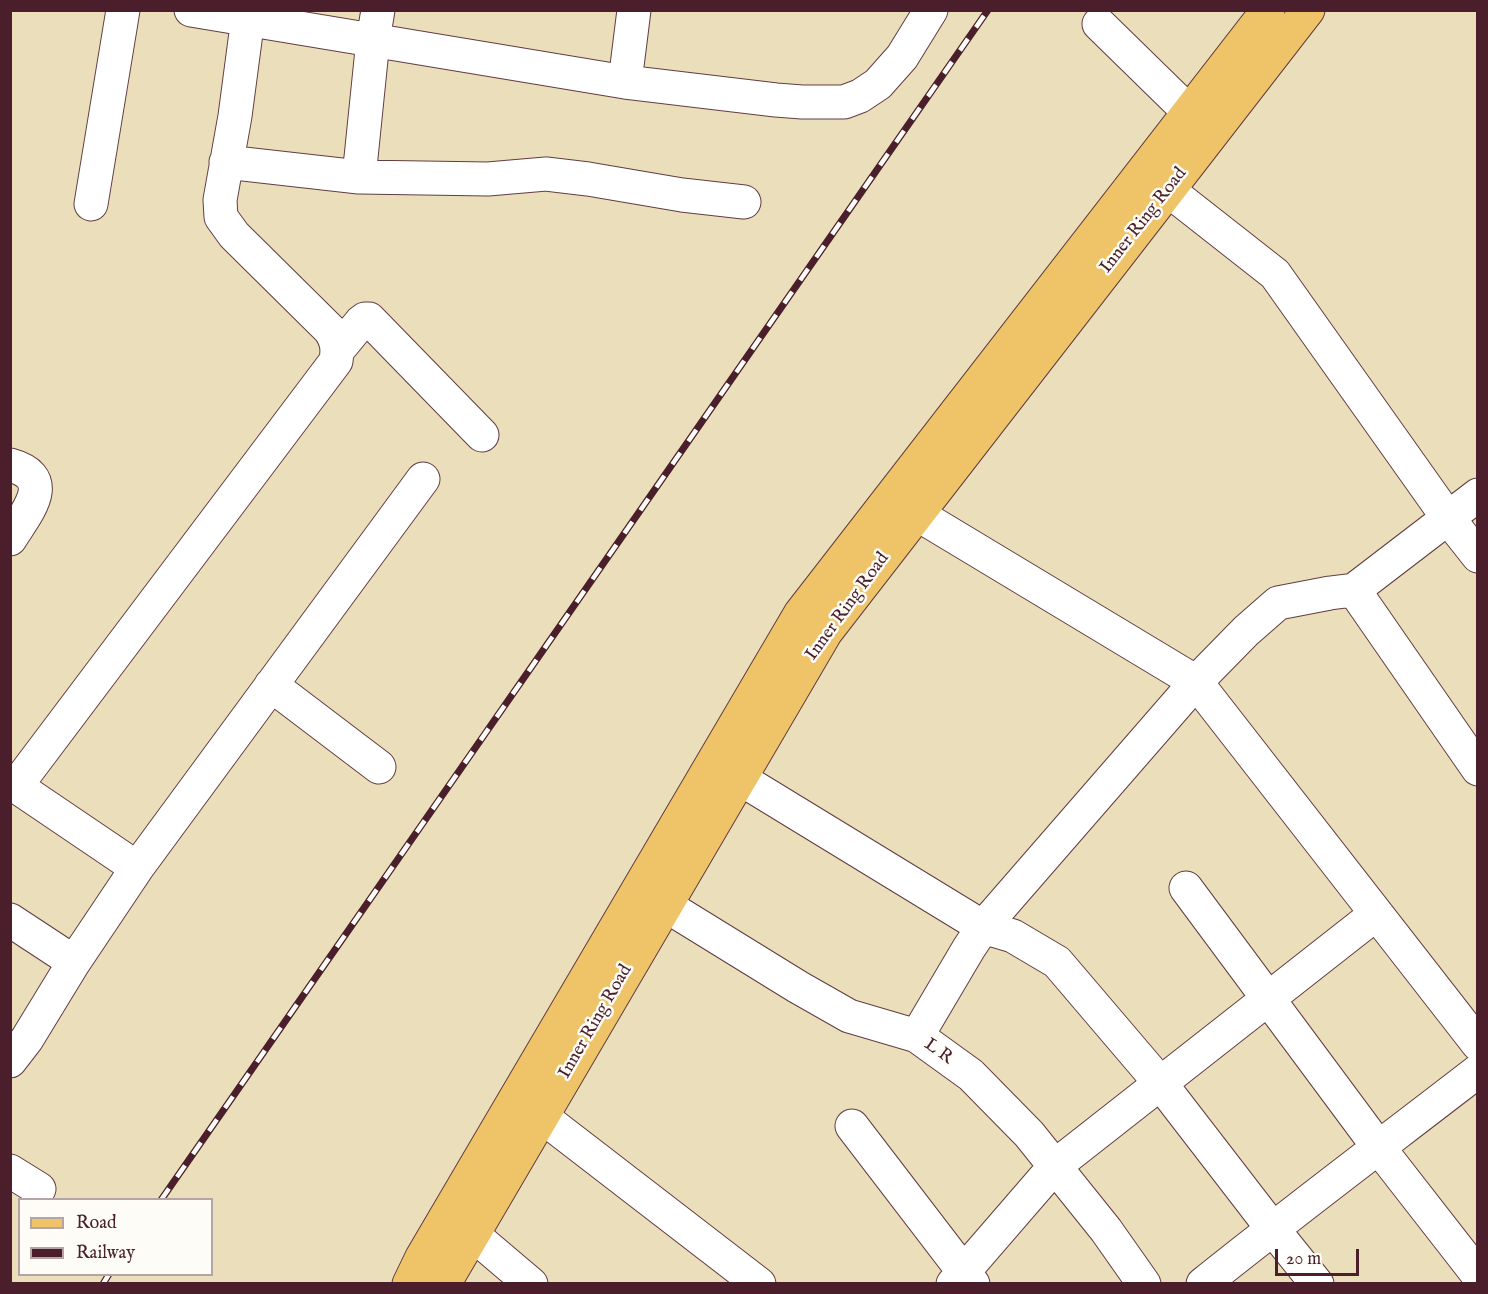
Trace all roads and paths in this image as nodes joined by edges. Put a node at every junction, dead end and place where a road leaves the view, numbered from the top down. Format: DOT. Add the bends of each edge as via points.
graph roads {
  1 [pos="123,10"];
  2 [pos="191,10"];
  3 [pos="634,10"];
  4 [pos="931,10"];
  5 [pos="1268,10"];
  6 [pos="1308,10"];
  7 [pos="248,15"];
  8 [pos="1099,24"];
  9 [pos="375,26"];
  10 [pos="625,82"];
  11 [pos="1189,112"];
  12 [pos="226,162"];
  13 [pos="359,177"];
  14 [pos="1168,190"];
  15 [pos="744,202"];
  16 [pos="91,204"];
  17 [pos="338,350"];
  18 [pos="482,435"];
  19 [pos="10,465"];
  20 [pos="423,479"];
  21 [pos="1478,495"];
  22 [pos="917,514"];
  23 [pos="1448,518"];
  24 [pos="10,539"];
  25 [pos="1478,556"];
  26 [pos="1354,590"];
  27 [pos="1196,682"];
  28 [pos="271,686"];
  29 [pos="379,767"];
  30 [pos="1478,769"];
  31 [pos="740,778"];
  32 [pos="13,784"];
  33 [pos="137,868"];
  34 [pos="1186,888"];
  35 [pos="665,905"];
  36 [pos="1376,914"];
  37 [pos="10,920"];
  38 [pos="983,927"];
  39 [pos="74,962"];
  40 [pos="1268,1000"];
  41 [pos="916,1036"];
  42 [pos="1478,1044"];
  43 [pos="10,1061"];
  44 [pos="1478,1071"];
  45 [pos="1161,1084"];
  46 [pos="541,1116"];
  47 [pos="852,1126"];
  48 [pos="1379,1148"];
  49 [pos="1055,1167"];
  50 [pos="10,1171"];
  51 [pos="39,1189"];
  52 [pos="1272,1228"];
  53 [pos="472,1234"];
  54 [pos="1478,1275"];
  55 [pos="963,1280"];
  56 [pos="409,1284"];
  57 [pos="444,1284"];
  58 [pos="531,1284"];
  59 [pos="759,1284"];
  60 [pos="1144,1284"];
  61 [pos="1203,1284"];
  62 [pos="1317,1284"];
  1 -- 16 [label="street"];
  2 -- 7 [label="street"];
  3 -- 10 [label="street"];
  4 -- 10 [label="street" via="902,57 878,84 844,102 776,100"];
  5 -- 11 [label="main road, Inner Ring Road"];
  6 -- 14 [label="main road, Inner Ring Road"];
  7 -- 9 [label="street"];
  7 -- 12 [label="street"];
  8 -- 11 [label="street"];
  9 -- 10 [label="street"];
  9 -- 13 [label="street"];
  11 -- 56 [label="main road, Inner Ring Road" via="800,614"];
  12 -- 13 [label="street"];
  12 -- 17 [label="street" via="221,217 330,330"];
  13 -- 15 [label="street" via="488,179 546,174"];
  14 -- 22 [label="main road, Inner Ring Road"];
  14 -- 23 [label="street" via="1275,274"];
  17 -- 18 [label="street" via="361,322 369,319"];
  17 -- 32 [label="street" via="336,361"];
  19 -- 24 [label="street" via="33,478 37,490"];
  20 -- 28 [label="street"];
  21 -- 23 [label="street"];
  22 -- 27 [label="street"];
  22 -- 31 [label="main road, Inner Ring Road" via="826,632"];
  23 -- 25 [label="street"];
  23 -- 26 [label="street"];
  26 -- 27 [label="street" via="1278,603"];
  26 -- 30 [label="street"];
  27 -- 36 [label="street"];
  27 -- 38 [label="street"];
  28 -- 29 [label="street"];
  28 -- 33 [label="street"];
  31 -- 35 [label="main road, Inner Ring Road"];
  31 -- 38 [label="street"];
  32 -- 33 [label="street"];
  33 -- 39 [label="street"];
  34 -- 40 [label="street"];
  35 -- 41 [label="street, L R" via="849,1016"];
  35 -- 46 [label="main road, Inner Ring Road"];
  36 -- 40 [label="street"];
  36 -- 42 [label="street"];
  37 -- 39 [label="street"];
  38 -- 41 [label="street"];
  38 -- 45 [label="street" via="1013,936 1057,962"];
  39 -- 43 [label="street"];
  40 -- 45 [label="street"];
  40 -- 48 [label="street"];
  41 -- 49 [label="street, L R" via="971,1075 1029,1134"];
  44 -- 48 [label="street"];
  45 -- 49 [label="street"];
  45 -- 52 [label="street"];
  46 -- 53 [label="main road, Inner Ring Road"];
  46 -- 59 [label="street"];
  47 -- 55 [label="street"];
  48 -- 52 [label="street"];
  48 -- 54 [label="street"];
  49 -- 55 [label="street"];
  49 -- 60 [label="street, L R"];
  50 -- 51 [label="street"];
  52 -- 61 [label="street"];
  52 -- 62 [label="street"];
  53 -- 57 [label="main road, Inner Ring Road"];
  53 -- 58 [label="street"];
}
